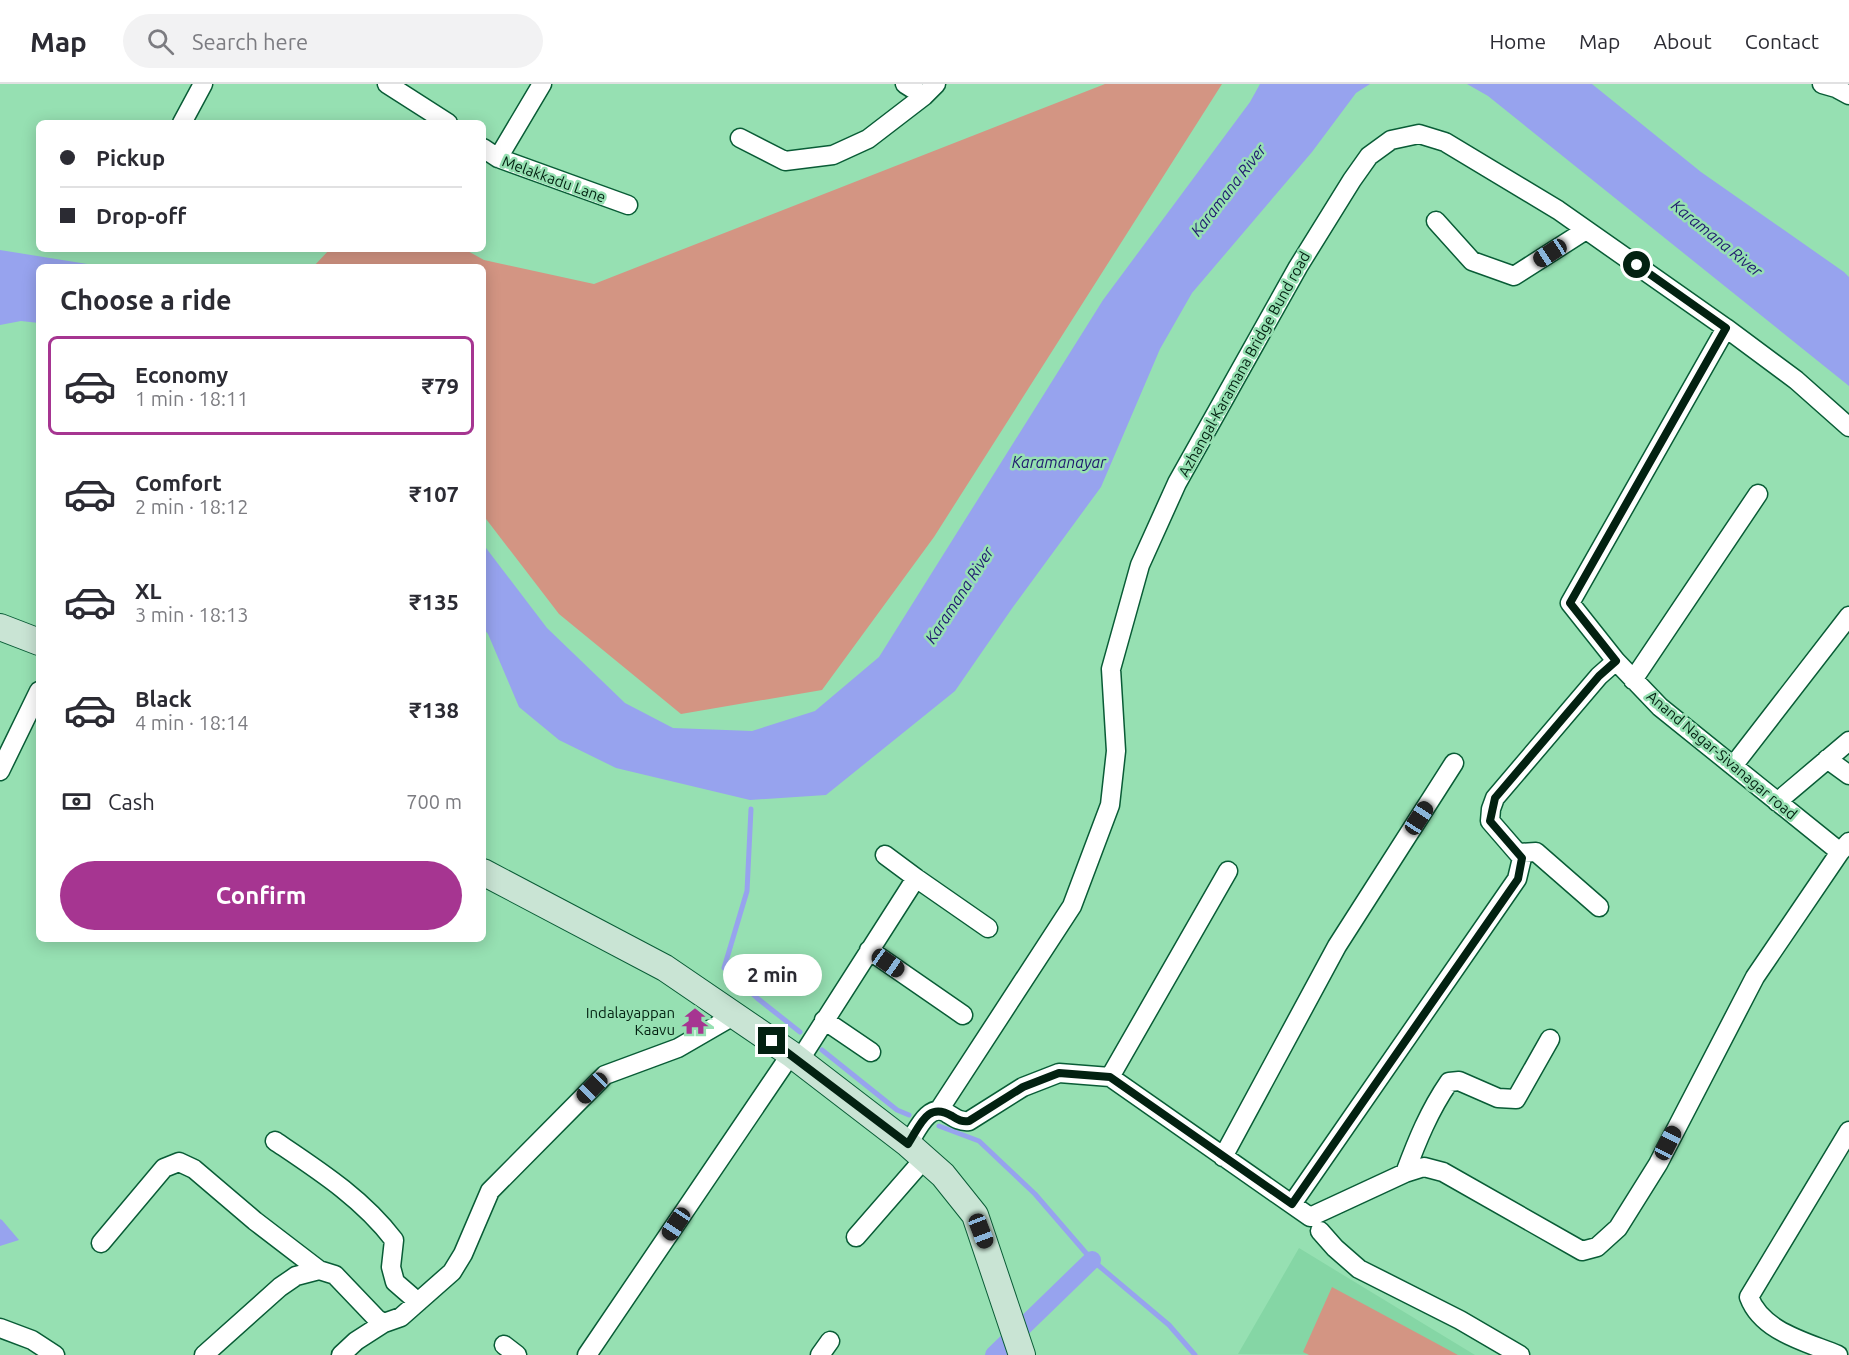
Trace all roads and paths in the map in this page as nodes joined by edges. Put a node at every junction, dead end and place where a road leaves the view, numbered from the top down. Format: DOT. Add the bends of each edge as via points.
graph roads {
  1 [pos="203,84"];
  2 [pos="387,84"];
  3 [pos="542,84"];
  4 [pos="905,84"];
  5 [pos="930,90"];
  6 [pos="184,120"];
  7 [pos="443,120"];
  8 [pos="740,138"];
  9 [pos="490,153"];
  10 [pos="628,205"];
  11 [pos="1436,221"];
  12 [pos="1587,230"];
  13 [pos="1726,328"];
  14 [pos="1849,427"];
  15 [pos="1758,494"];
  16 [pos="1849,616"];
  17 [pos="0,627"];
  18 [pos="36,641"];
  19 [pos="1616,661"];
  20 [pos="1633,680"];
  21 [pos="36,697"];
  22 [pos="1849,741"];
  23 [pos="1827,759"];
  24 [pos="1454,763"];
  25 [pos="1732,766"];
  26 [pos="0,771"];
  27 [pos="1849,775"];
  28 [pos="1777,802"];
  29 [pos="1844,847"];
  30 [pos="1518,853"];
  31 [pos="885,855"];
  32 [pos="1228,871"];
  33 [pos="486,874"];
  34 [pos="916,878"];
  35 [pos="1599,907"];
  36 [pos="988,928"];
  37 [pos="869,950"];
  38 [pos="735,1015"];
  39 [pos="963,1015"];
  40 [pos="824,1020"];
  41 [pos="1550,1039"];
  42 [pos="871,1052"];
  43 [pos="795,1058"];
  44 [pos="1110,1077"];
  45 [pos="939,1110"];
  46 [pos="1849,1131"];
  47 [pos="275,1141"];
  48 [pos="916,1152"];
  49 [pos="1223,1157"];
  50 [pos="1405,1173"];
  51 [pos="1292,1204"];
  52 [pos="1320,1231"];
  53 [pos="856,1237"];
  54 [pos="101,1243"];
  55 [pos="319,1269"];
  56 [pos="418,1302"];
  57 [pos="384,1323"];
  58 [pos="0,1328"];
  59 [pos="1017,1342"];
  60 [pos="56,1355"];
  61 [pos="204,1355"];
  62 [pos="341,1355"];
  63 [pos="587,1355"];
  64 [pos="1520,1355"];
  65 [pos="1838,1355"];
  1 -- 6 [label="street"];
  2 -- 7 [label="street"];
  3 -- 9 [label="street"];
  4 -- 5 [label="street"];
  5 -- 8 [label="street" via="868,140 833,155 785,161"];
  9 -- 10 [label="street, Melakkadu Lane"];
  11 -- 12 [label="street" via="1472,261 1514,276"];
  12 -- 13 [label="street, Azhangal-Karamana Bridge Bund road"];
  12 -- 45 [label="street, Azhangal-Karamana Bridge Bund road" via="1444,142 1419,134 1391,140 1369,156 1298,267 1172,494 1140,566 1111,669 1116,751 1110,805 1072,906"];
  13 -- 14 [label="street, Azhangal-Karamana Bridge Bund road" via="1796,380"];
  13 -- 19 [label="street, Anand Nagar-Sivanagar road" via="1570,603"];
  15 -- 20 [label="street"];
  16 -- 25 [label="street"];
  17 -- 18 [label="main road"];
  19 -- 20 [label="street, Anand Nagar-Sivanagar road"];
  19 -- 30 [label="street" via="1495,798 1490,821"];
  20 -- 25 [label="street, Anand Nagar-Sivanagar road"];
  21 -- 26 [label="street"];
  22 -- 23 [label="street"];
  23 -- 27 [label="street"];
  23 -- 28 [label="street"];
  24 -- 49 [label="street" via="1337,946"];
  25 -- 28 [label="street, Anand Nagar-Sivanagar road"];
  28 -- 29 [label="street, Anand Nagar-Sivanagar road"];
  29 -- 50 [label="street" via="1755,976 1658,1164 1618,1228 1597,1247 1582,1251 1443,1172 1424,1167"];
  30 -- 35 [label="street" via="1536,852"];
  30 -- 51 [label="street" via="1522,858 1518,879"];
  31 -- 34 [label="street"];
  32 -- 44 [label="street"];
  33 -- 38 [label="main road" via="665,968"];
  34 -- 36 [label="street"];
  34 -- 37 [label="street"];
  37 -- 39 [label="street"];
  37 -- 40 [label="street"];
  38 -- 43 [label="main road"];
  38 -- 56 [label="street" via="678,1048 605,1074 490,1191 452,1272"];
  40 -- 42 [label="street"];
  40 -- 43 [label="street"];
  41 -- 50 [label="street" via="1516,1100 1498,1098 1459,1081 1449,1082 1420,1132"];
  43 -- 48 [label="main road"];
  43 -- 63 [label="street"];
  44 -- 45 [label="street" via="1059,1073 1023,1087 969,1121 963,1122"];
  44 -- 49 [label="street"];
  45 -- 48 [label="street, Azhangal-Karamana Bridge Bund road" via="930,1113"];
  46 -- 65 [label="street" via="1749,1297 1773,1328"];
  47 -- 56 [label="street" via="347,1191 388,1232 394,1240 391,1267 395,1282"];
  48 -- 53 [label="street, Azhangal-Karamana Bridge Bund road"];
  48 -- 59 [label="main road" via="943,1176 975,1215"];
  49 -- 51 [label="street"];
  50 -- 51 [label="street" via="1310,1217"];
  52 -- 64 [label="street" via="1359,1269"];
  54 -- 55 [label="street" via="164,1168 179,1162 194,1168"];
  55 -- 57 [label="street" via="334,1275"];
  55 -- 61 [label="street" via="296,1276 280,1287"];
  56 -- 57 [label="street" via="401,1317"];
  57 -- 62 [label="street"];
  58 -- 60 [label="street"];
}
